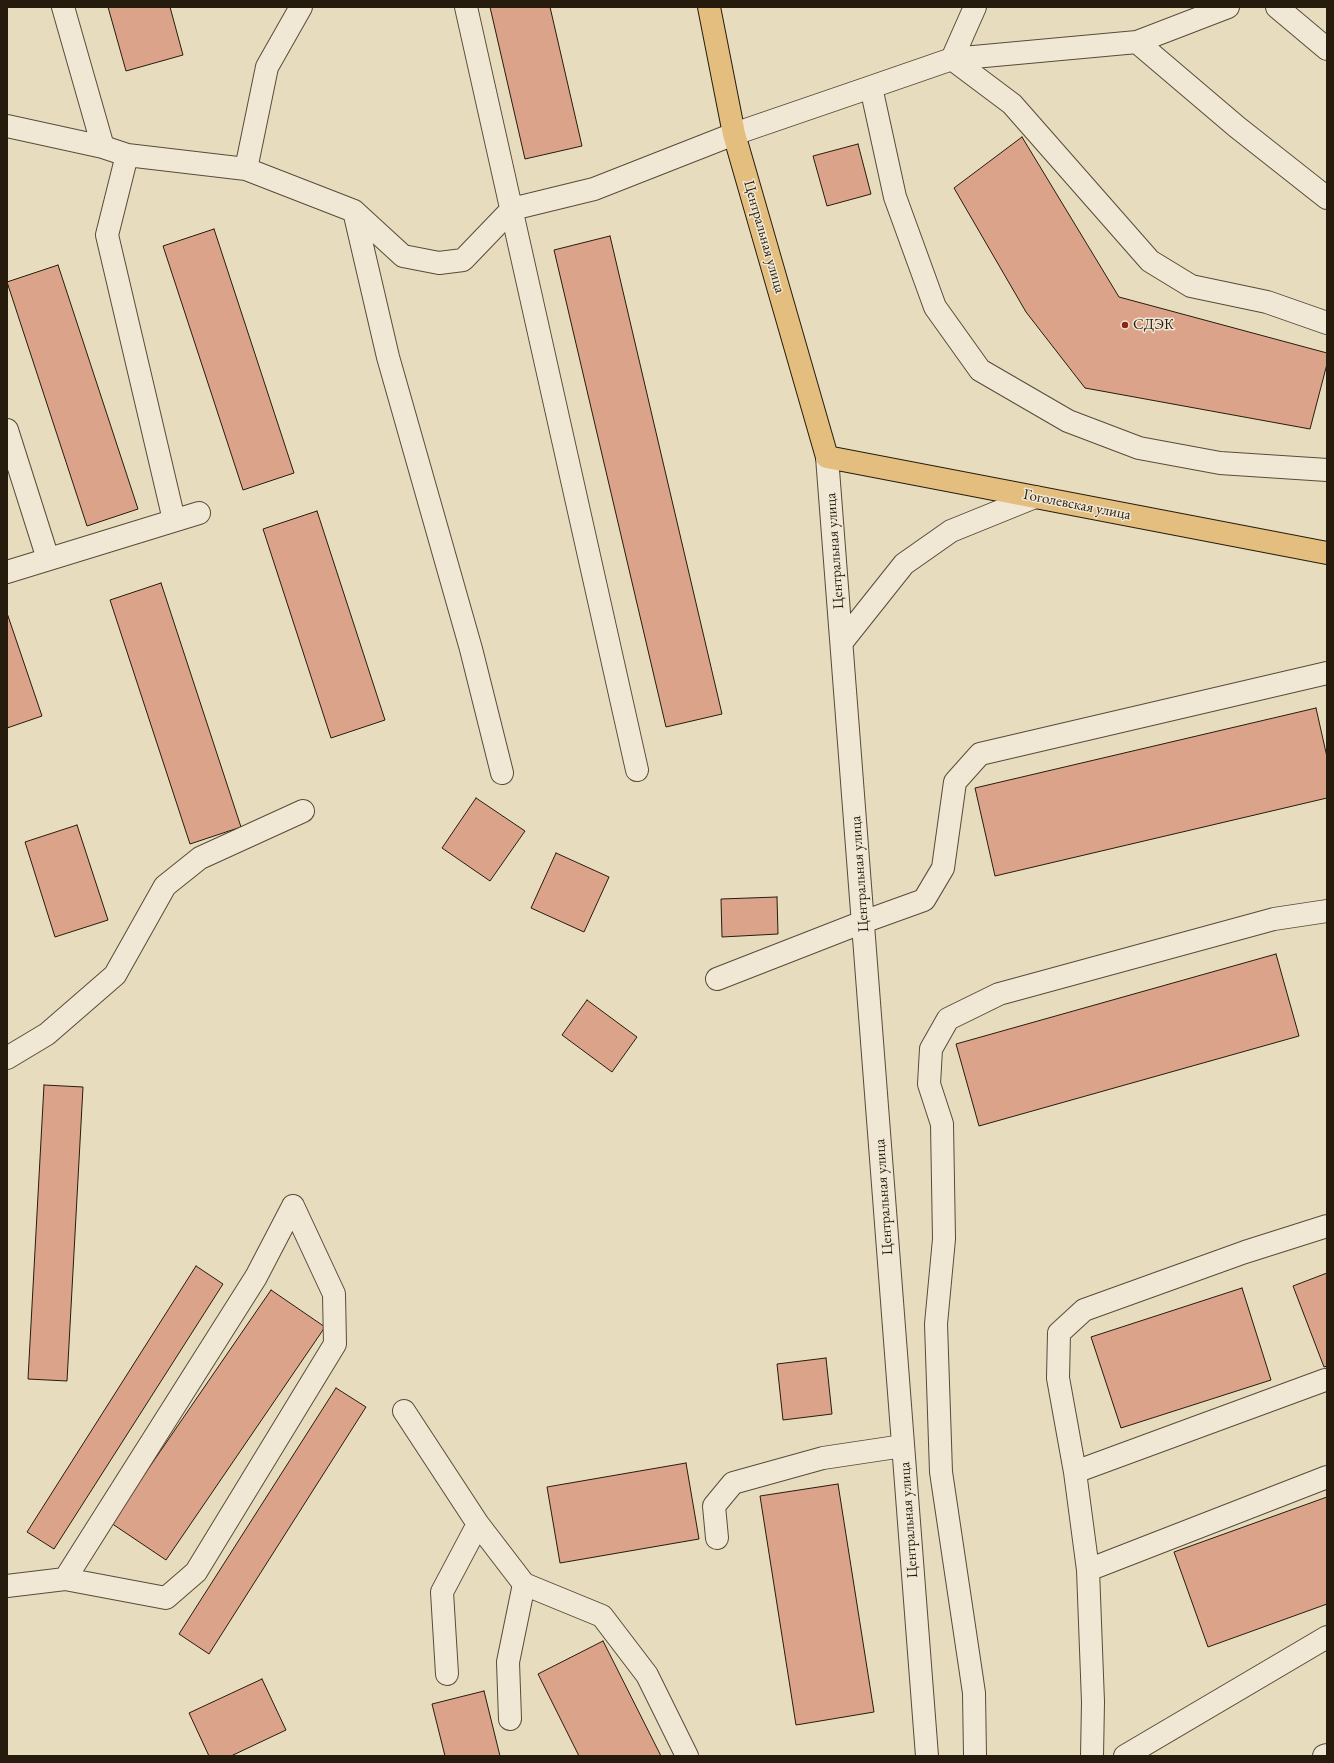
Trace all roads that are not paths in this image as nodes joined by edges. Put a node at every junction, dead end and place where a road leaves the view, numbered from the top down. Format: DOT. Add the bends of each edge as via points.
graph roads {
  1 [pos="63,7"];
  2 [pos="300,7"];
  3 [pos="466,7"];
  4 [pos="709,7"];
  5 [pos="975,7"];
  6 [pos="1228,7"];
  7 [pos="1278,7"];
  8 [pos="1137,42"];
  9 [pos="1327,49"];
  10 [pos="952,59"];
  11 [pos="871,87"];
  12 [pos="7,126"];
  13 [pos="734,134"];
  14 [pos="103,147"];
  15 [pos="127,154"];
  16 [pos="246,169"];
  17 [pos="1327,198"];
  18 [pos="512,209"];
  19 [pos="354,211"];
  20 [pos="1327,323"];
  21 [pos="7,430"];
  22 [pos="828,457"];
  23 [pos="1327,470"];
  24 [pos="1035,497"];
  25 [pos="199,513"];
  26 [pos="174,520"];
  27 [pos="1327,554"];
  28 [pos="48,559"];
  29 [pos="7,572"];
  30 [pos="842,642"];
  31 [pos="1327,673"];
  32 [pos="637,770"];
  33 [pos="502,773"];
  34 [pos="303,811"];
  35 [pos="1327,911"];
  36 [pos="863,922"];
  37 [pos="717,979"];
  38 [pos="7,1058"];
  39 [pos="1327,1226"];
  40 [pos="1325,1380"];
  41 [pos="404,1411"];
  42 [pos="904,1446"];
  43 [pos="1075,1472"];
  44 [pos="1327,1478"];
  45 [pos="478,1524"];
  46 [pos="717,1538"];
  47 [pos="1088,1570"];
  48 [pos="65,1580"];
  49 [pos="524,1584"];
  50 [pos="7,1586"];
  51 [pos="1327,1637"];
  52 [pos="447,1674"];
  53 [pos="510,1719"];
  54 [pos="1327,1754"];
  55 [pos="687,1756"];
  56 [pos="927,1756"];
  57 [pos="975,1756"];
  58 [pos="1092,1756"];
  59 [pos="1126,1756"];
  60 [pos="1324,1756"];
  1 -- 14 [label="street"];
  2 -- 16 [label="street" via="267,66"];
  3 -- 18 [label="street"];
  4 -- 13 [label="main road, Центральная улица"];
  5 -- 10 [label="street"];
  6 -- 8 [label="street"];
  7 -- 9 [label="street"];
  8 -- 10 [label="street"];
  8 -- 17 [label="street" via="1237,127"];
  10 -- 11 [label="street"];
  10 -- 20 [label="street" via="1012,104 1150,261 1191,286 1268,302"];
  11 -- 13 [label="street"];
  11 -- 23 [label="street" via="895,197 935,308 980,370 1068,421 1139,448 1220,463"];
  12 -- 14 [label="street"];
  13 -- 18 [label="street" via="594,189"];
  13 -- 22 [label="main road, Центральная улица"];
  14 -- 15 [label="street"];
  15 -- 16 [label="street"];
  15 -- 26 [label="street" via="107,235"];
  16 -- 19 [label="street"];
  18 -- 19 [label="street" via="463,260 439,263 404,256"];
  18 -- 32 [label="street"];
  19 -- 33 [label="street" via="388,357"];
  21 -- 28 [label="street"];
  22 -- 24 [label="main road, Гоголевская улица"];
  22 -- 30 [label="street, Центральная улица"];
  24 -- 27 [label="main road, Гоголевская улица"];
  24 -- 30 [label="street" via="951,531 904,564"];
  25 -- 26 [label="street"];
  26 -- 28 [label="street"];
  28 -- 29 [label="street"];
  30 -- 36 [label="street, Центральная улица"];
  31 -- 36 [label="street" via="980,754 955,782 944,868 924,900"];
  34 -- 38 [label="street" via="200,858 165,886 114,975 47,1034"];
  35 -- 57 [label="street" via="1274,919 998,994 948,1019 931,1049 929,1084 942,1124 944,1239 936,1324 941,1472 974,1693"];
  36 -- 37 [label="street"];
  36 -- 42 [label="street, Центральная улица"];
  39 -- 43 [label="street" via="1245,1252 1084,1310 1059,1333 1058,1378"];
  40 -- 43 [label="street"];
  41 -- 45 [label="street"];
  42 -- 46 [label="street" via="823,1458 733,1483 714,1506"];
  42 -- 56 [label="street, Центральная улица"];
  43 -- 47 [label="street"];
  44 -- 47 [label="street"];
  45 -- 49 [label="street"];
  45 -- 52 [label="street" via="442,1592"];
  47 -- 58 [label="street" via="1093,1702"];
  48 -- 48 [label="street" via="256,1277 293,1206 334,1294 334,1344 196,1572 166,1598"];
  48 -- 50 [label="street"];
  49 -- 53 [label="street" via="508,1662"];
  49 -- 55 [label="street" via="602,1616 647,1675"];
  51 -- 59 [label="street"];
  54 -- 60 [label="street"];
}
